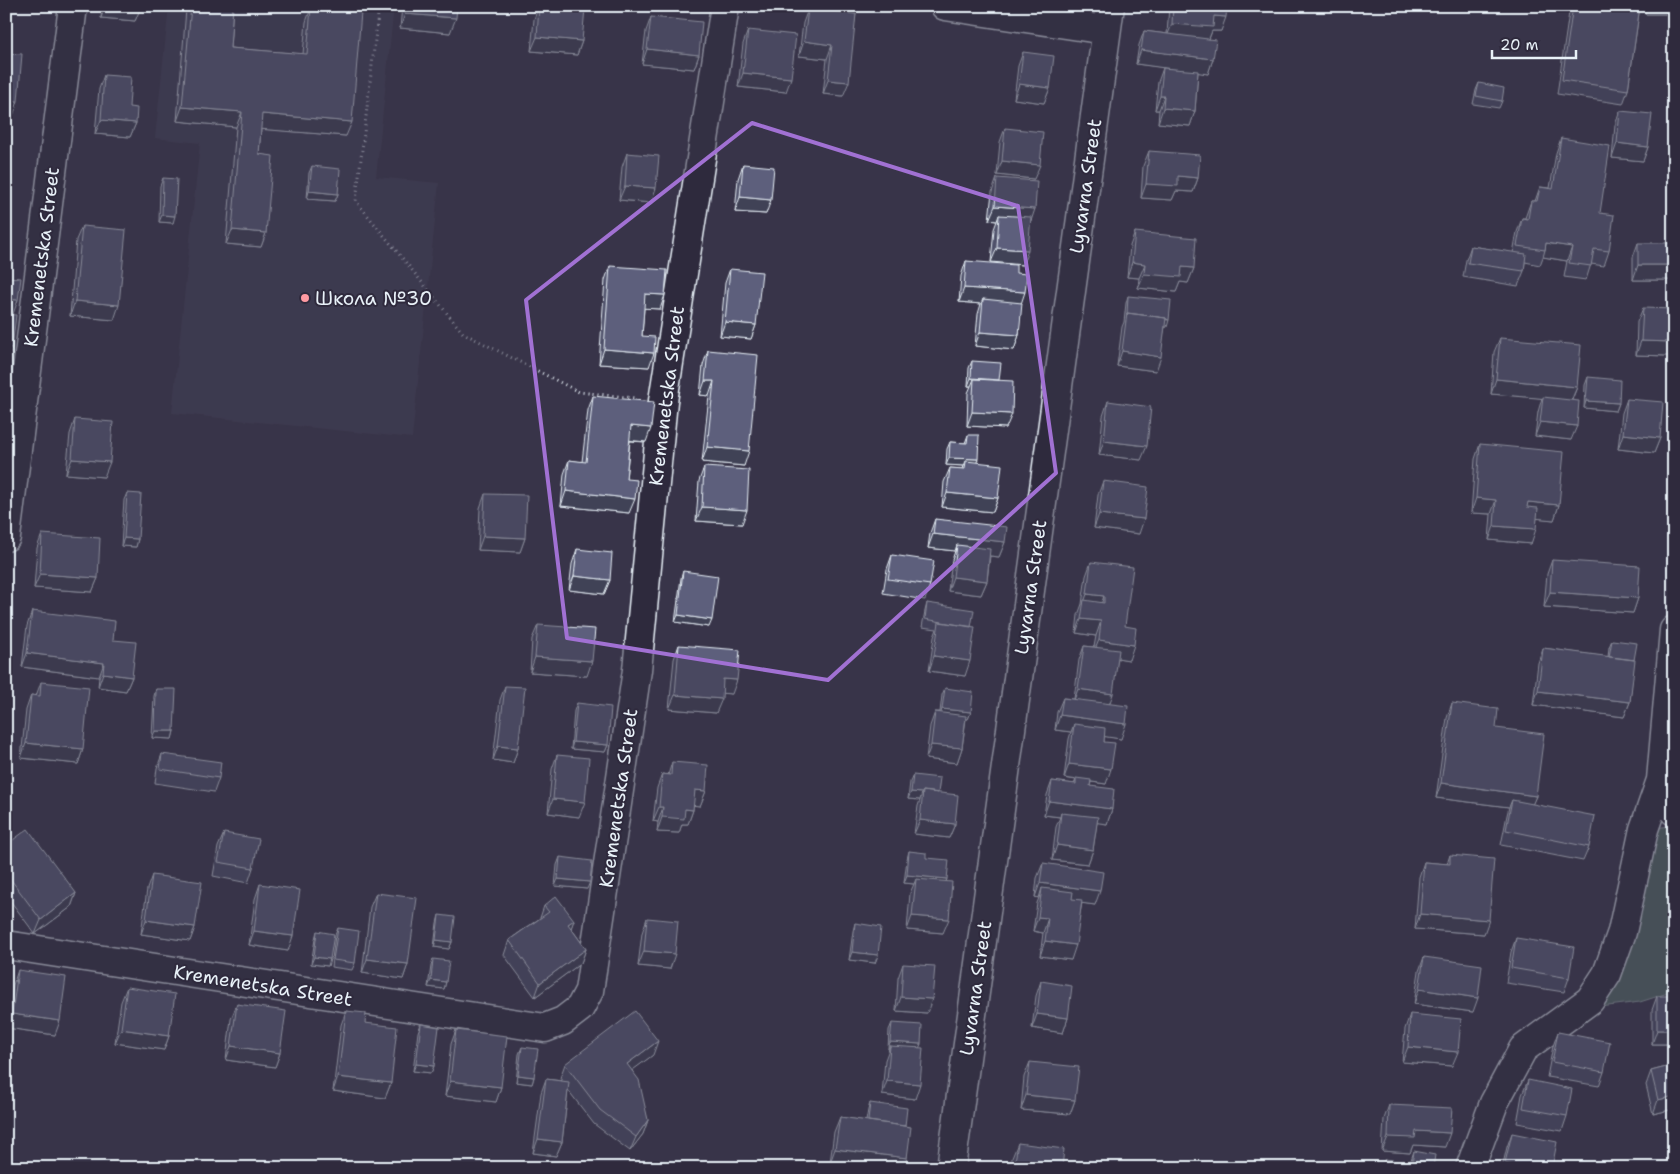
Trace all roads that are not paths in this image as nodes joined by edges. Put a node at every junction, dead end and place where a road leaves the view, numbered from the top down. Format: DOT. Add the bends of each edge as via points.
graph roads {
  1 [pos="73,6"];
  2 [pos="726,6"];
  3 [pos="945,6"];
  4 [pos="1108,18"];
  5 [pos="6,538"];
  6 [pos="1674,630"];
  7 [pos="1661,780"];
  8 [pos="1674,811"];
  9 [pos="6,945"];
  10 [pos="950,1168"];
  11 [pos="1470,1168"];
  1 -- 5 [label="street, Kremenetska Street"];
  2 -- 9 [label="street, Kremenetska Street" via="662,401 637,670 589,991 580,1008 563,1021 545,1028"];
  3 -- 4 [label="street"];
  4 -- 10 [label="street, Lyvarna Street"];
  6 -- 7 [label="street"];
  7 -- 8 [label="street"];
  7 -- 11 [label="street" via="1644,829 1622,932 1607,974 1590,1000 1523,1049 1494,1103"];
}
